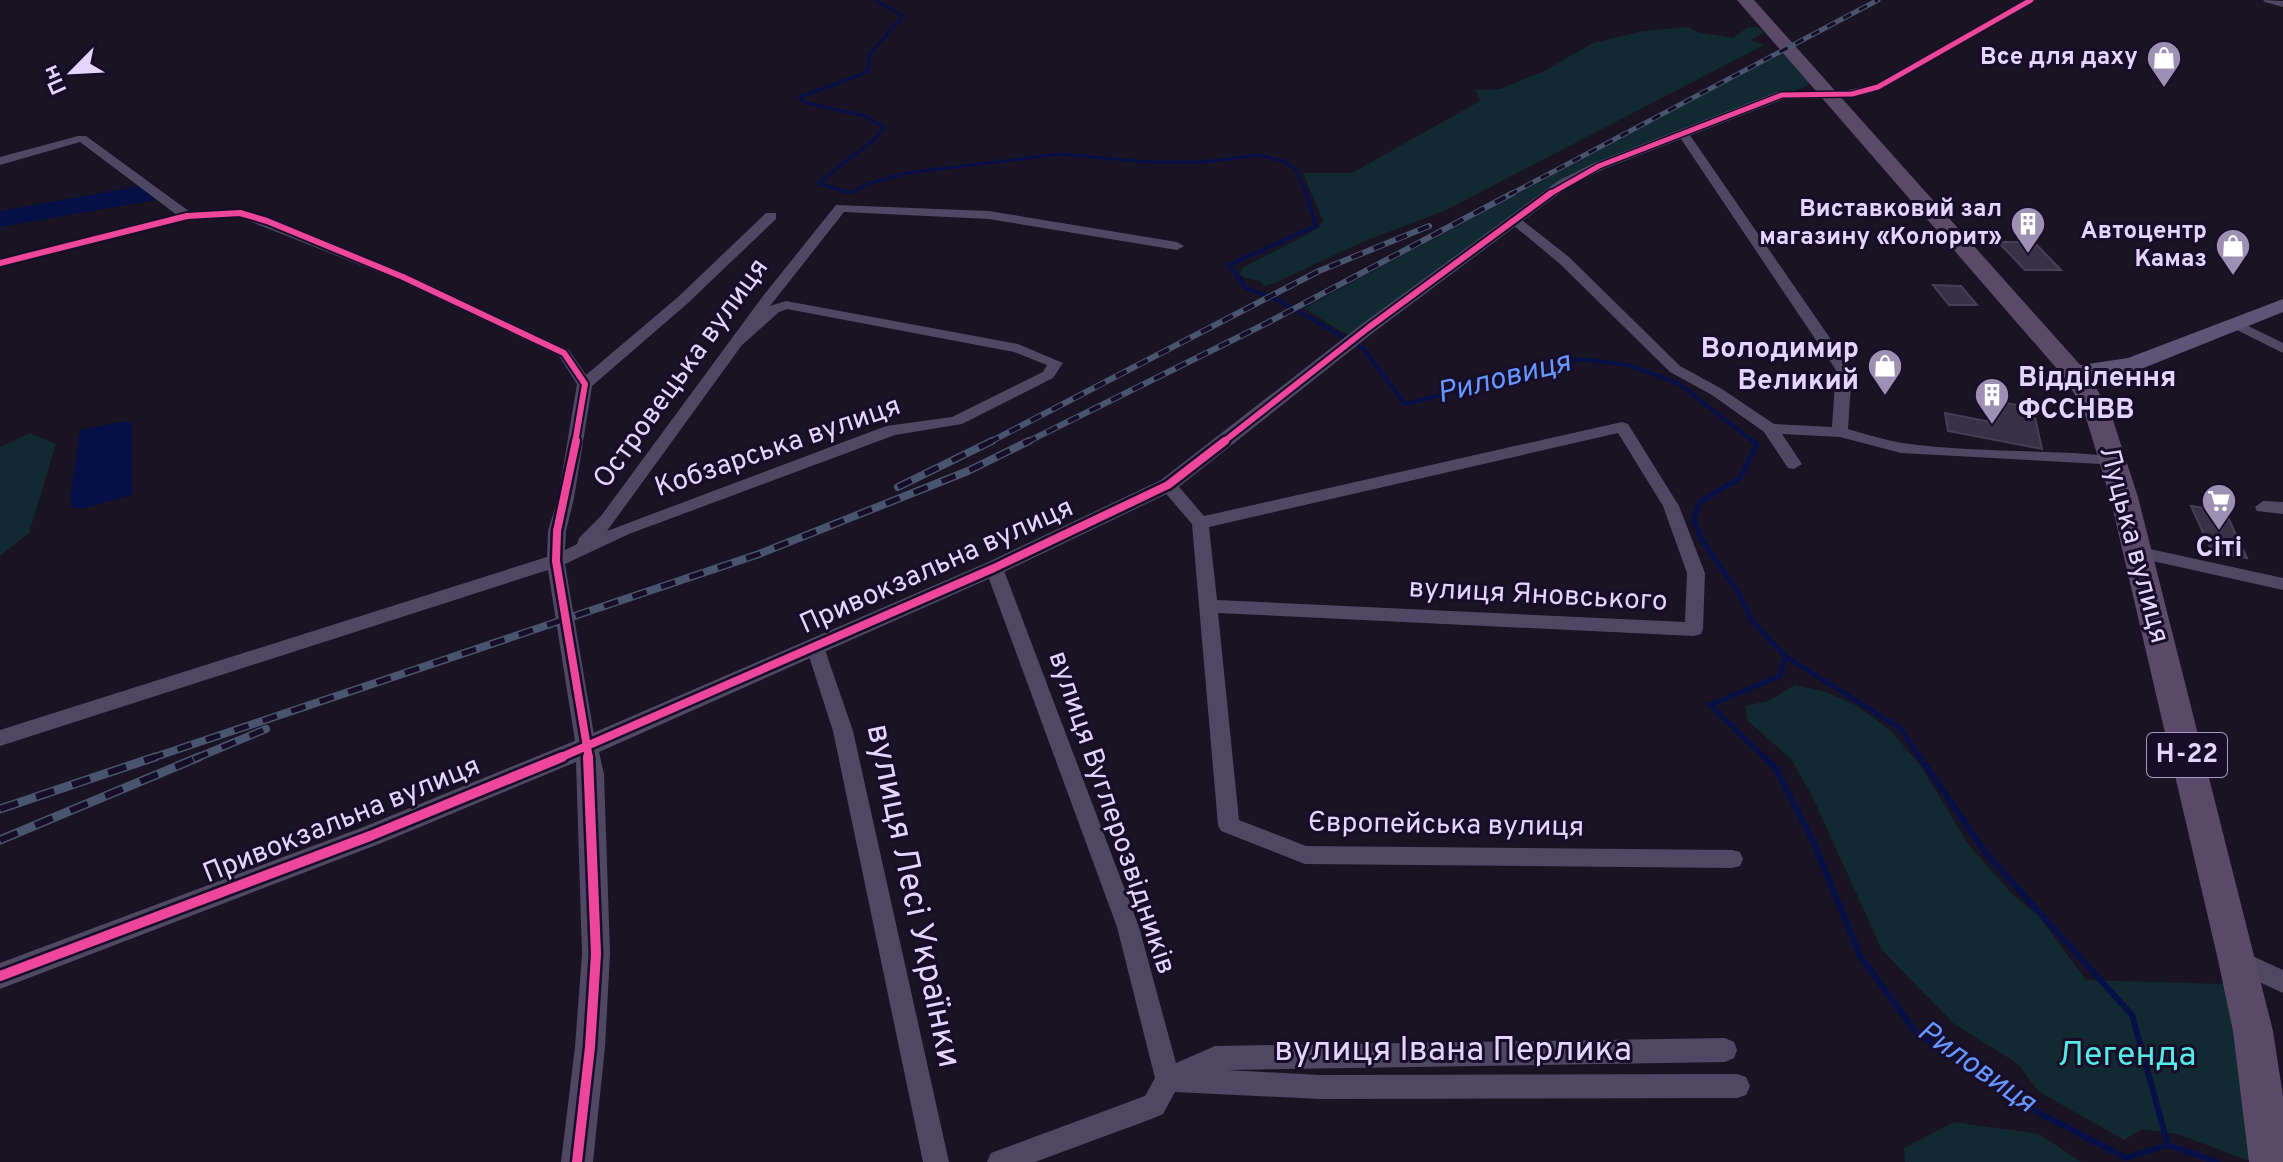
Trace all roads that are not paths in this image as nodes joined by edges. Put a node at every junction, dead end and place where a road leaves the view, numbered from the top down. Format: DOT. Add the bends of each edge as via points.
graph roads {
  1 [pos="1745,0"];
  2 [pos="2031,0"];
  3 [pos="2268,0"];
  4 [pos="2283,4"];
  5 [pos="1828,95"];
  6 [pos="1683,133"];
  7 [pos="0,161"];
  8 [pos="187,216"];
  9 [pos="771,216"];
  10 [pos="1513,220"];
  11 [pos="1177,246"];
  12 [pos="0,263"];
  13 [pos="2283,305"];
  14 [pos="2236,324"];
  15 [pos="739,341"];
  16 [pos="2283,349"];
  17 [pos="2074,373"];
  18 [pos="585,384"];
  19 [pos="1770,429"];
  20 [pos="1840,432"];
  21 [pos="2113,461"];
  22 [pos="1794,464"];
  23 [pos="1168,485"];
  24 [pos="2263,507"];
  25 [pos="2283,508"];
  26 [pos="1200,523"];
  27 [pos="2136,552"];
  28 [pos="556,561"];
  29 [pos="994,568"];
  30 [pos="2283,584"];
  31 [pos="1207,606"];
  32 [pos="815,647"];
  33 [pos="0,738"];
  34 [pos="586,747"];
  35 [pos="1732,859"];
  36 [pos="2237,960"];
  37 [pos="0,976"];
  38 [pos="2283,982"];
  39 [pos="1725,1050"];
  40 [pos="1168,1079"];
  41 [pos="1737,1086"];
  42 [pos="2270,1154"];
  43 [pos="577,1162"];
  44 [pos="936,1162"];
  45 [pos="1000,1162"];
  1 -- 5 [label="main road, Луцька вулиця / Н-22"];
  2 -- 5 [label="street" via="1878,87"];
  3 -- 4 [label="street"];
  5 -- 6 [label="street, Привокзальна вулиця" via="1782,95"];
  5 -- 17 [label="main road, Луцька вулиця / Н-22"];
  6 -- 10 [label="street, Привокзальна вулиця" via="1563,184"];
  6 -- 20 [label="street" via="1844,370"];
  7 -- 8 [label="street" via="82,138"];
  8 -- 12 [label="street"];
  8 -- 18 [label="street" via="240,213 368,263 564,353"];
  9 -- 18 [label="street, Островецька вулиця"];
  10 -- 19 [label="street" via="1564,260 1675,369"];
  10 -- 23 [label="street, Привокзальна вулиця"];
  11 -- 15 [label="street, Островецька вулиця" via="989,215 841,208"];
  13 -- 14 [label="main road"];
  14 -- 16 [label="street"];
  14 -- 17 [label="main road" via="2133,364"];
  15 -- 28 [label="street, Островецька вулиця" via="607,520"];
  15 -- 28 [label="street, Кобзарська вулиця" via="774,309 786,305 1018,348 1056,363 1048,375 956,421 892,430 623,530"];
  17 -- 21 [label="main road, Луцька вулиця / Н-22" via="2096,408"];
  18 -- 28 [label="street, Островецька вулиця"];
  19 -- 20 [label="street"];
  19 -- 22 [label="street"];
  20 -- 21 [label="street" via="1901,448"];
  21 -- 27 [label="main road, Луцька вулиця / Н-22"];
  23 -- 26 [label="street"];
  23 -- 29 [label="street, Привокзальна вулиця"];
  24 -- 25 [label="street"];
  26 -- 31 [label="street, Європейська вулиця"];
  26 -- 31 [label="street, вулиця Яновського" via="1622,427 1671,506 1696,573 1694,629"];
  27 -- 30 [label="street"];
  27 -- 36 [label="main road, Луцька вулиця / Н-22"];
  28 -- 33 [label="street"];
  28 -- 34 [label="street, Островецька вулиця"];
  29 -- 32 [label="street, Привокзальна вулиця"];
  29 -- 40 [label="street, вулиця Вуглерозвідників" via="1128,927"];
  31 -- 35 [label="street, Європейська вулиця" via="1229,825 1305,855"];
  32 -- 34 [label="street, Привокзальна вулиця"];
  32 -- 44 [label="street, вулиця Лесі Українки" via="843,731"];
  34 -- 37 [label="street, Привокзальна вулиця" via="370,836"];
  34 -- 43 [label="street" via="596,954"];
  36 -- 38 [label="street"];
  36 -- 42 [label="main road, Луцька вулиця / Н-22"];
  39 -- 40 [label="street, вулиця Івана Перлика" via="1215,1058"];
  40 -- 41 [label="street, вулиця Івана Перлика" via="1319,1087"];
  40 -- 45 [label="street, вулиця Івана Перлика" via="1154,1105"];
}
